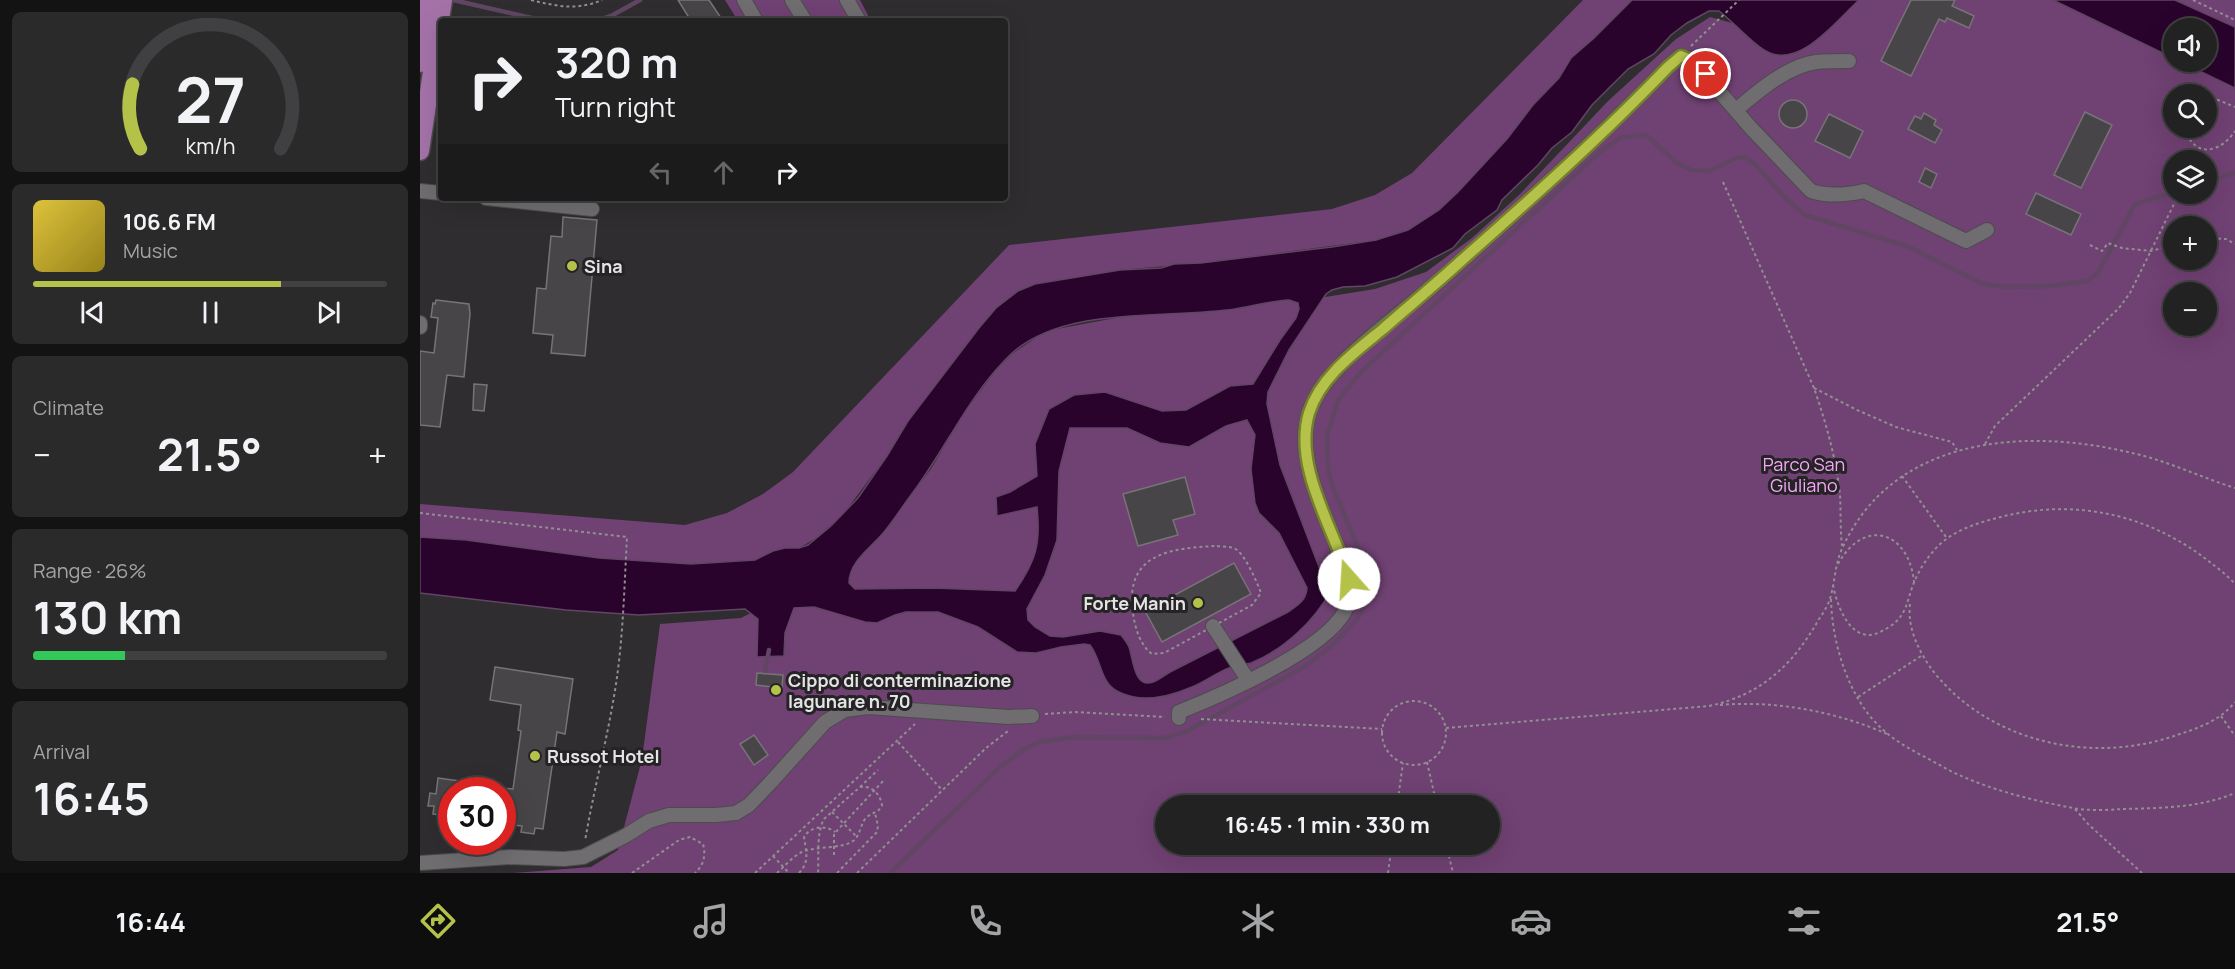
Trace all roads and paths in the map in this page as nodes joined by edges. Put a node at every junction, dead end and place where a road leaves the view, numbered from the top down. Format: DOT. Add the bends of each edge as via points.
graph roads {
  1 [pos="531,0"];
  2 [pos="602,0"];
  3 [pos="744,0"];
  4 [pos="792,0"];
  5 [pos="847,0"];
  6 [pos="1738,0"];
  7 [pos="2193,0"];
  8 [pos="435,7"];
  9 [pos="754,18"];
  10 [pos="803,18"];
  11 [pos="858,18"];
  12 [pos="2235,20"];
  13 [pos="1681,56"];
  14 [pos="1849,61"];
  15 [pos="420,63"];
  16 [pos="2217,99"];
  17 [pos="2235,107"];
  18 [pos="1736,110"];
  19 [pos="2235,131"];
  20 [pos="2190,138"];
  21 [pos="2200,148"];
  22 [pos="420,151"];
  23 [pos="1724,182"];
  24 [pos="420,191"];
  25 [pos="438,193"];
  26 [pos="515,201"];
  27 [pos="2174,204"];
  28 [pos="592,209"];
  29 [pos="1987,230"];
  30 [pos="2217,239"];
  31 [pos="2235,244"];
  32 [pos="2090,245"];
  33 [pos="2163,247"];
  34 [pos="2151,250"];
  35 [pos="1814,388"];
  36 [pos="1984,445"];
  37 [pos="1958,450"];
  38 [pos="1902,476"];
  39 [pos="2235,488"];
  40 [pos="420,513"];
  41 [pos="1947,538"];
  42 [pos="1842,549"];
  43 [pos="1835,572"];
  44 [pos="1833,582"];
  45 [pos="2235,584"];
  46 [pos="1913,586"];
  47 [pos="1911,595"];
  48 [pos="1831,596"];
  49 [pos="1213,626"];
  50 [pos="1922,656"];
  51 [pos="1244,675"];
  52 [pos="1858,697"];
  53 [pos="2235,702"];
  54 [pos="1709,706"];
  55 [pos="927,712"];
  56 [pos="2221,716"];
  57 [pos="1032,717"];
  58 [pos="1179,717"];
  59 [pos="1215,720"];
  60 [pos="1446,728"];
  61 [pos="1382,729"];
  62 [pos="1890,736"];
  63 [pos="2235,736"];
  64 [pos="897,741"];
  65 [pos="1427,762"];
  66 [pos="1403,763"];
  67 [pos="878,770"];
  68 [pos="884,780"];
  69 [pos="860,787"];
  70 [pos="873,790"];
  71 [pos="942,790"];
  72 [pos="2235,793"];
  73 [pos="1399,795"];
  74 [pos="1434,795"];
  75 [pos="2075,809"];
  76 [pos="832,812"];
  77 [pos="875,813"];
  78 [pos="844,824"];
  79 [pos="821,828"];
  80 [pos="835,833"];
  81 [pos="857,837"];
  82 [pos="832,846"];
  83 [pos="820,848"];
  84 [pos="807,851"];
  85 [pos="834,855"];
  86 [pos="1390,855"];
  87 [pos="1449,855"];
  88 [pos="773,856"];
  89 [pos="583,857"];
  90 [pos="420,863"];
  91 [pos="783,867"];
  92 [pos="632,873"];
  93 [pos="695,873"];
  94 [pos="755,873"];
  95 [pos="777,873"];
  96 [pos="789,873"];
  97 [pos="799,873"];
  98 [pos="818,873"];
  99 [pos="837,873"];
  100 [pos="857,873"];
  101 [pos="1388,873"];
  102 [pos="1453,873"];
  103 [pos="2142,873"];
  1 -- 2 [label="path" via="566,8"];
  3 -- 9 [label="street"];
  4 -- 10 [label="street"];
  5 -- 11 [label="street"];
  6 -- 13 [label="path"];
  7 -- 12 [label="path"];
  8 -- 15 [label="main road"];
  8 -- 22 [label="main road"];
  13 -- 18 [label="street" via="1693,61"];
  13 -- 51 [label="street" via="1533,196 1328,379 1309,414 1306,442 1312,480 1349,579 1346,609 1332,628 1308,648"];
  14 -- 18 [label="street" via="1814,62 1766,85"];
  16 -- 17 [label="path"];
  18 -- 29 [label="street" via="1811,191 1848,195 1864,191 1966,241"];
  19 -- 21 [label="path" via="2222,147"];
  20 -- 21 [label="path"];
  23 -- 35 [label="path"];
  24 -- 25 [label="street"];
  26 -- 28 [label="street"];
  27 -- 34 [label="path"];
  30 -- 31 [label="path"];
  32 -- 34 [label="path" via="2102,251 2108,243"];
  33 -- 34 [label="path"];
  34 -- 36 [label="path" via="2119,308 1995,426"];
  35 -- 37 [label="path" via="1896,427 1952,442"];
  35 -- 42 [label="path" via="1834,456"];
  36 -- 37 [label="path"];
  36 -- 39 [label="path" via="2053,441 2111,449 2175,465"];
  37 -- 38 [label="path" via="1929,460"];
  38 -- 41 [label="path"];
  38 -- 42 [label="path" via="1871,503"];
  40 -- 89 [label="path" via="627,537 614,701"];
  41 -- 45 [label="path" via="1982,522 2038,509 2080,508 2138,521 2173,536"];
  41 -- 46 [label="path" via="1926,561"];
  42 -- 43 [label="path"];
  43 -- 44 [label="path"];
  43 -- 46 [label="path" via="1841,557 1855,544 1872,535 1885,536 1904,549"];
  44 -- 47 [label="path" via="1842,613 1855,631 1865,634 1881,632 1893,624 1905,611"];
  44 -- 48 [label="path"];
  46 -- 47 [label="path"];
  47 -- 50 [label="path" via="1911,625"];
  48 -- 52 [label="path" via="1840,655"];
  48 -- 54 [label="path" via="1812,633 1783,669 1745,695"];
  49 -- 49 [label="path" via="1252,605 1261,593 1236,549 1217,546 1172,551 1141,567 1132,587 1132,608 1137,633 1152,654 1164,653"];
  49 -- 51 [label="street"];
  50 -- 52 [label="path"];
  50 -- 56 [label="path" via="1972,708 2007,728 2055,744 2086,748 2135,745 2169,738"];
  51 -- 58 [label="street" via="1208,702 1179,712"];
  52 -- 62 [label="path"];
  53 -- 56 [label="path"];
  54 -- 60 [label="path"];
  54 -- 62 [label="path" via="1745,704 1810,711"];
  55 -- 57 [label="street"];
  55 -- 64 [label="path"];
  55 -- 89 [label="street" via="868,707 845,710 825,722 764,790 736,813 669,815 649,821"];
  56 -- 63 [label="path"];
  57 -- 58 [label="path" via="1053,712"];
  57 -- 71 [label="path" via="1001,736"];
  59 -- 61 [label="path"];
  60 -- 61 [label="path" via="1431,705 1413,701 1396,706"];
  60 -- 65 [label="path" via="1440,752"];
  61 -- 66 [label="path" via="1389,753"];
  62 -- 75 [label="path" via="1960,776"];
  64 -- 71 [label="path"];
  64 -- 88 [label="path"];
  65 -- 66 [label="path"];
  65 -- 74 [label="path"];
  66 -- 73 [label="path"];
  67 -- 69 [label="path"];
  68 -- 70 [label="path"];
  69 -- 70 [label="path"];
  69 -- 76 [label="path"];
  70 -- 77 [label="path" via="882,802"];
  70 -- 78 [label="path"];
  71 -- 100 [label="path"];
  72 -- 75 [label="path" via="2185,807"];
  75 -- 103 [label="path"];
  76 -- 78 [label="path"];
  76 -- 79 [label="path"];
  77 -- 81 [label="path" via="865,820"];
  77 -- 99 [label="path" via="877,832"];
  78 -- 80 [label="path"];
  78 -- 81 [label="path"];
  79 -- 80 [label="path"];
  79 -- 83 [label="path"];
  79 -- 84 [label="path" via="811,828 805,834"];
  80 -- 82 [label="path"];
  81 -- 82 [label="path" via="851,843"];
  82 -- 83 [label="path"];
  82 -- 85 [label="path"];
  83 -- 84 [label="path"];
  83 -- 98 [label="path"];
  84 -- 91 [label="path"];
  84 -- 97 [label="path" via="806,864"];
  86 -- 101 [label="path"];
  87 -- 102 [label="path"];
  88 -- 91 [label="path"];
  88 -- 94 [label="path"];
  89 -- 90 [label="street"];
  91 -- 95 [label="path"];
  91 -- 96 [label="path"];
  92 -- 93 [label="path" via="679,840 690,837 703,844 705,853"];
}
